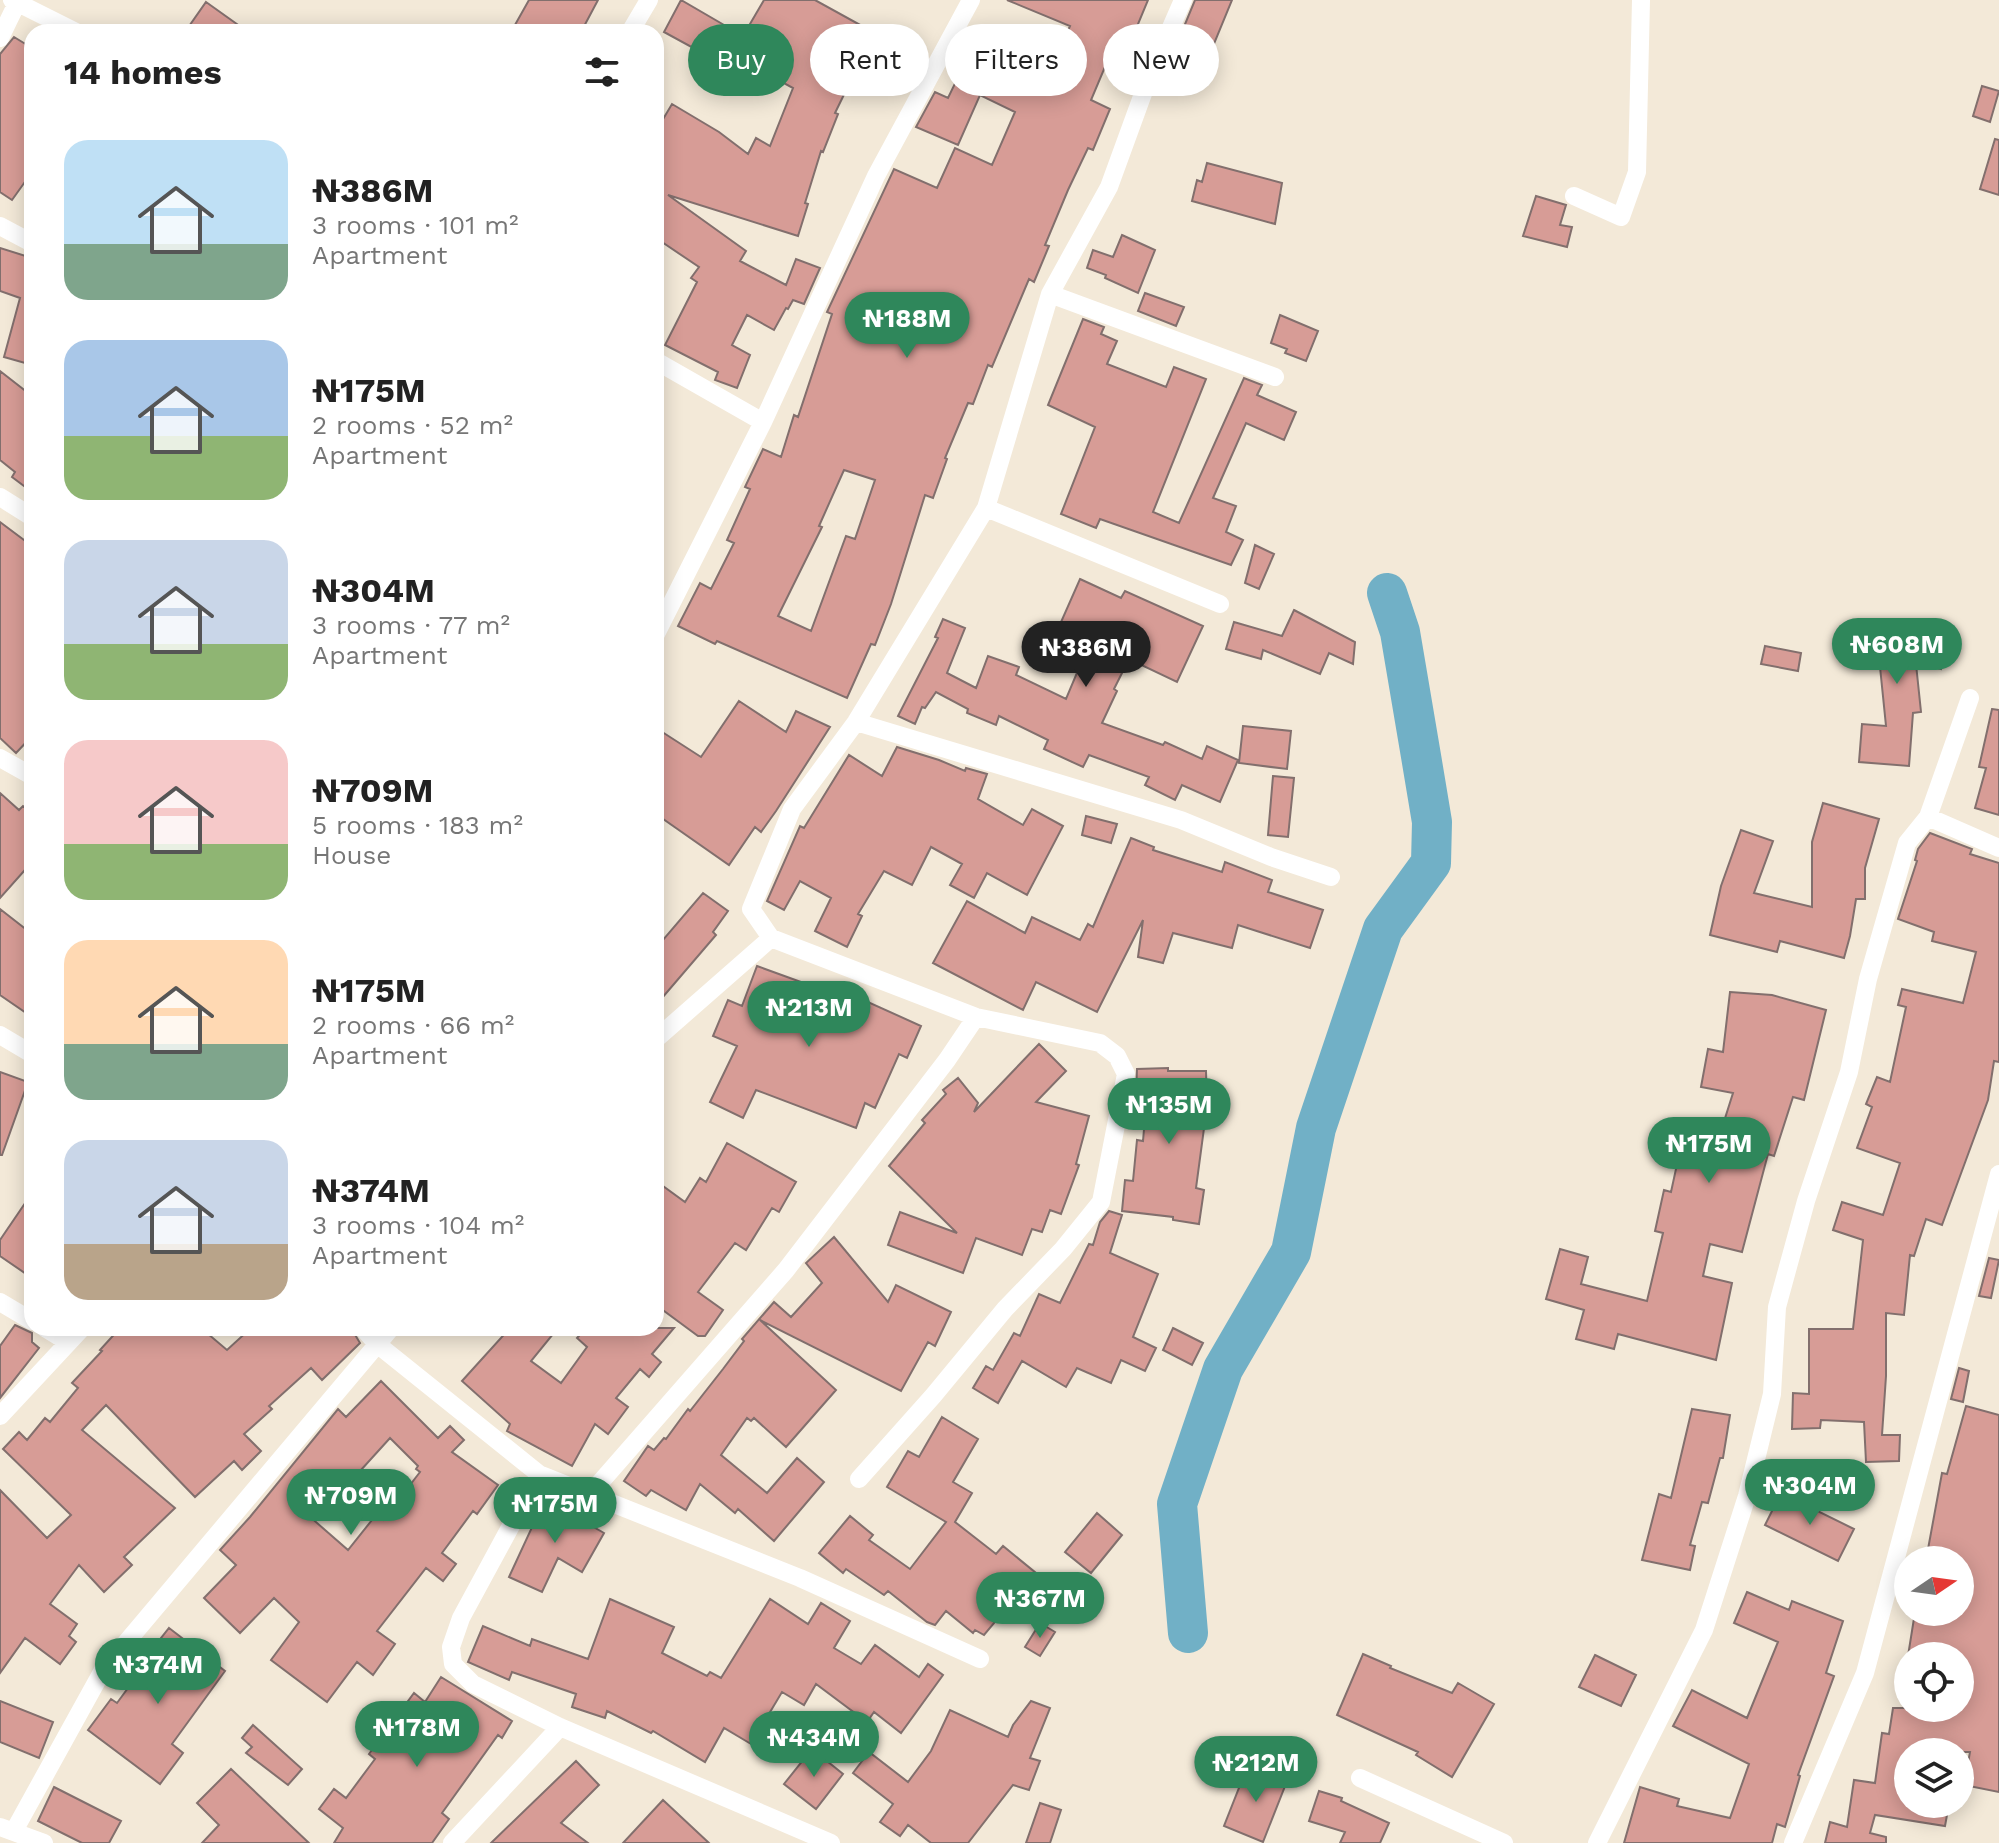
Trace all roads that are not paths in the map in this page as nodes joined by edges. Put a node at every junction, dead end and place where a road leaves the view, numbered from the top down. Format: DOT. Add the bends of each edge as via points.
graph roads {
  1 [pos="649,0"];
  2 [pos="971,0"];
  3 [pos="1183,0"];
  4 [pos="1641,0"];
  5 [pos="14,1"];
  6 [pos="60,24"];
  7 [pos="635,24"];
  8 [pos="0,38"];
  9 [pos="1574,196"];
  10 [pos="0,226"];
  11 [pos="24,239"];
  12 [pos="1050,294"];
  13 [pos="664,366"];
  14 [pos="1275,377"];
  15 [pos="763,422"];
  16 [pos="0,497"];
  17 [pos="986,508"];
  18 [pos="24,512"];
  19 [pos="1220,604"];
  20 [pos="664,618"];
  21 [pos="1970,698"];
  22 [pos="856,722"];
  23 [pos="0,758"];
  24 [pos="24,772"];
  25 [pos="1928,817"];
  26 [pos="1999,848"];
  27 [pos="1331,877"];
  28 [pos="771,938"];
  29 [pos="976,1017"];
  30 [pos="664,1029"];
  31 [pos="0,1035"];
  32 [pos="24,1049"];
  33 [pos="1999,1174"];
  34 [pos="0,1302"];
  35 [pos="24,1316"];
  36 [pos="58,1336"];
  37 [pos="74,1336"];
  38 [pos="370,1336"];
  39 [pos="384,1336"];
  40 [pos="68,1342"];
  41 [pos="377,1344"];
  42 [pos="0,1416"];
  43 [pos="539,1474"];
  44 [pos="859,1479"];
  45 [pos="591,1493"];
  46 [pos="980,1659"];
  47 [pos="560,1727"];
  48 [pos="1360,1778"];
  49 [pos="7,1829"];
  50 [pos="44,1843"];
  51 [pos="452,1843"];
  52 [pos="831,1843"];
  53 [pos="1504,1843"];
  54 [pos="1597,1843"];
  55 [pos="1793,1843"];
  1 -- 7 [label="street"];
  2 -- 15 [label="street" via="876,176"];
  3 -- 12 [label="street" via="1109,187"];
  4 -- 9 [label="street" via="1637,172 1621,217"];
  5 -- 6 [label="street"];
  5 -- 8 [label="street"];
  10 -- 11 [label="street"];
  12 -- 14 [label="street"];
  12 -- 17 [label="street"];
  13 -- 15 [label="street"];
  15 -- 20 [label="street"];
  16 -- 18 [label="street"];
  17 -- 19 [label="street"];
  17 -- 22 [label="street"];
  21 -- 25 [label="street"];
  22 -- 27 [label="street" via="1181,820"];
  22 -- 28 [label="street" via="792,809 751,909"];
  23 -- 24 [label="street"];
  25 -- 26 [label="street"];
  25 -- 54 [label="street" via="1907,843 1868,979 1849,1072 1806,1201 1777,1307 1772,1394 1747,1496 1704,1630"];
  28 -- 29 [label="street"];
  28 -- 30 [label="street"];
  29 -- 44 [label="street" via="1100,1043 1117,1056 1126,1074 1101,1202"];
  29 -- 45 [label="street" via="786,1270"];
  31 -- 32 [label="street"];
  33 -- 55 [label="street" via="1865,1673"];
  34 -- 35 [label="street"];
  36 -- 40 [label="street"];
  37 -- 40 [label="street"];
  38 -- 41 [label="street"];
  39 -- 41 [label="street"];
  40 -- 42 [label="street"];
  41 -- 43 [label="street"];
  41 -- 49 [label="street" via="103,1670"];
  43 -- 45 [label="street"];
  43 -- 47 [label="street" via="461,1618 451,1647 453,1664 473,1684"];
  45 -- 46 [label="street"];
  47 -- 51 [label="street"];
  47 -- 52 [label="street"];
  48 -- 53 [label="street"];
  49 -- 50 [label="street"];
}
